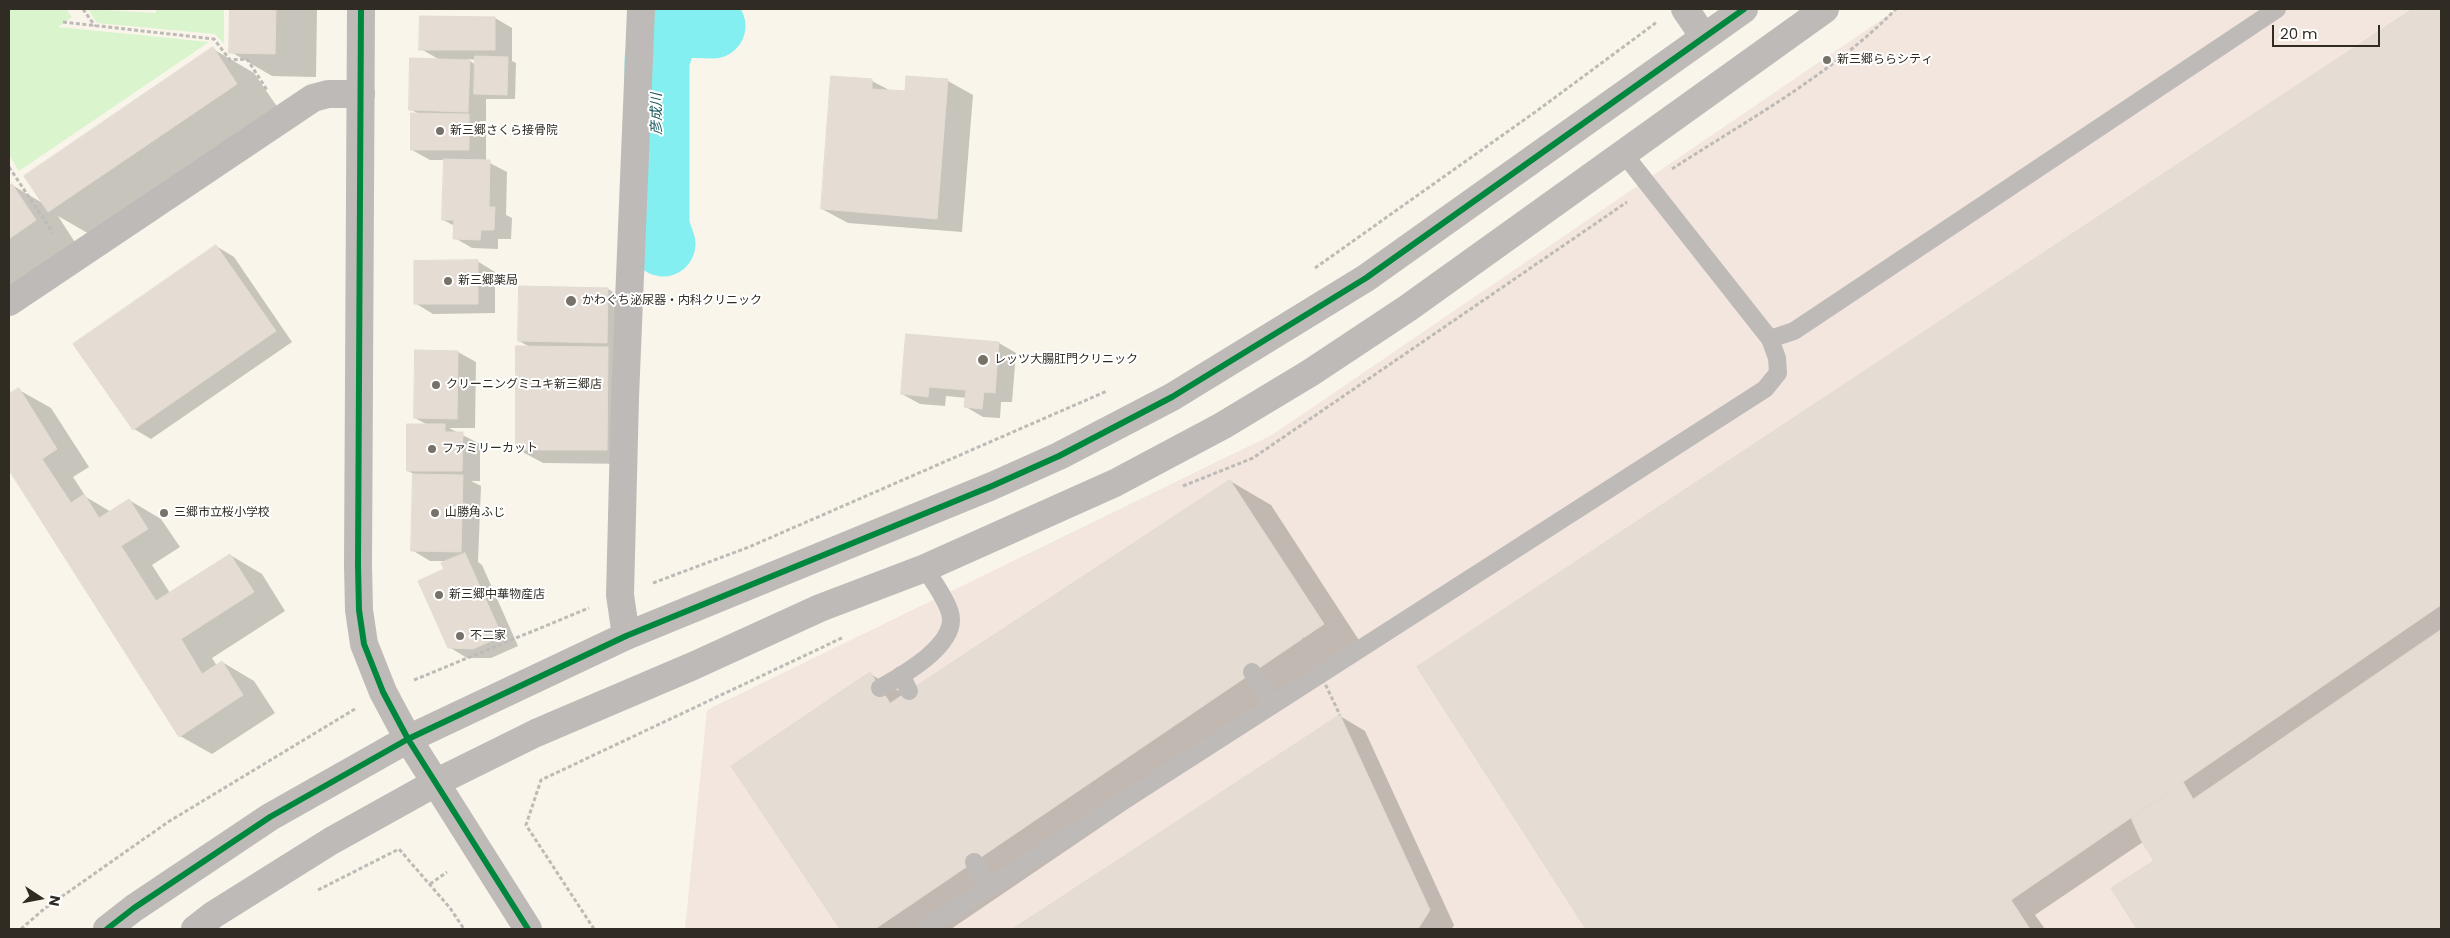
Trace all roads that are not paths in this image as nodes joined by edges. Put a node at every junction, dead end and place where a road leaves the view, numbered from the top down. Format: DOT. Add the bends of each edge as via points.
graph roads {
  1 [pos="362,9"];
  2 [pos="641,9"];
  3 [pos="1685,9"];
  4 [pos="1744,9"];
  5 [pos="1824,9"];
  6 [pos="2277,9"];
  7 [pos="1704,37"];
  8 [pos="361,94"];
  9 [pos="1624,154"];
  10 [pos="9,302"];
  11 [pos="1770,339"];
  12 [pos="925,568"];
  13 [pos="626,636"];
  14 [pos="1252,672"];
  15 [pos="880,688"];
  16 [pos="1273,705"];
  17 [pos="408,739"];
  18 [pos="437,782"];
  19 [pos="974,862"];
  20 [pos="988,887"];
  21 [pos="108,929"];
  22 [pos="195,929"];
  23 [pos="528,929"];
  24 [pos="924,929"];
  1 -- 8 [label="street"];
  2 -- 13 [label="street" via="620,595"];
  3 -- 7 [label="street"];
  4 -- 7 [label="street"];
  5 -- 9 [label="street"];
  6 -- 11 [label="lane" via="1794,331"];
  7 -- 13 [label="street" via="1366,278 1172,397 1059,456 992,486"];
  8 -- 10 [label="street" via="328,94 312,98"];
  8 -- 17 [label="street" via="358,610 364,644 383,692"];
  9 -- 11 [label="lane"];
  9 -- 12 [label="street" via="1408,308 1262,402 1115,483"];
  11 -- 16 [label="lane" via="1778,373 1765,389"];
  12 -- 15 [label="lane" via="950,612 952,624 946,640 905,683"];
  12 -- 18 [label="street" via="820,608 536,732"];
  13 -- 17 [label="street"];
  14 -- 16 [label="lane"];
  16 -- 20 [label="lane"];
  17 -- 18 [label="street"];
  17 -- 21 [label="street" via="270,817"];
  18 -- 22 [label="street" via="331,841"];
  18 -- 23 [label="street" via="478,853"];
  19 -- 20 [label="lane"];
  20 -- 24 [label="lane"];
}
